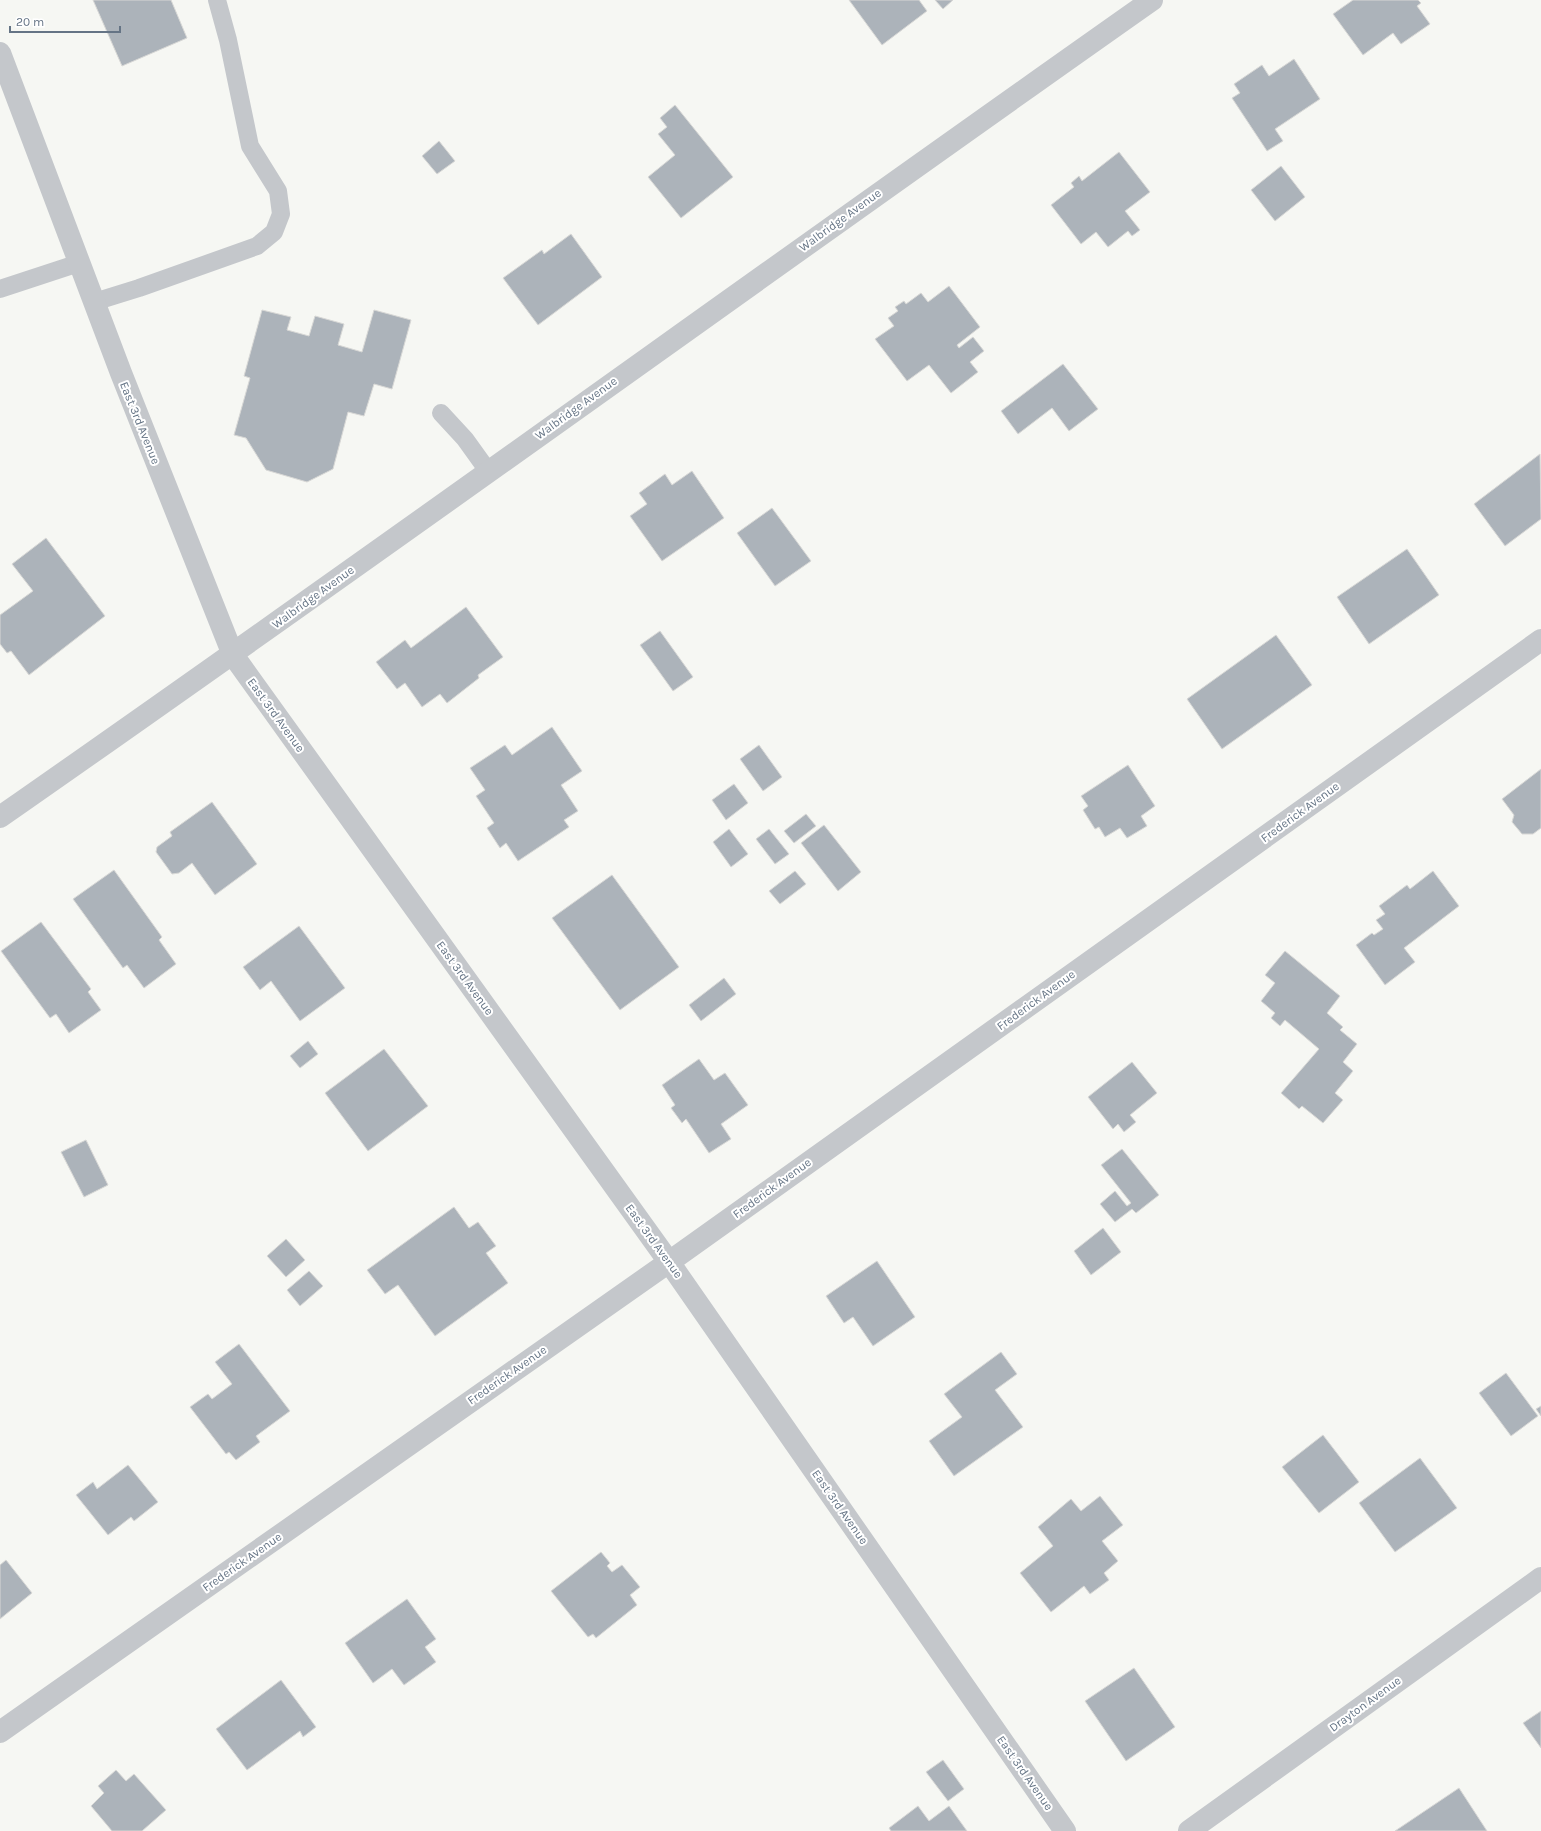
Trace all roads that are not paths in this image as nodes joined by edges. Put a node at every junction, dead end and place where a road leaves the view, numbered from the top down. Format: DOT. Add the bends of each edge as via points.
graph roads {
  1 [pos="217,0"];
  2 [pos="1152,0"];
  3 [pos="0,53"];
  4 [pos="79,264"];
  5 [pos="0,288"];
  6 [pos="94,302"];
  7 [pos="440,413"];
  8 [pos="488,471"];
  9 [pos="1541,640"];
  10 [pos="233,655"];
  11 [pos="0,817"];
  12 [pos="669,1262"];
  13 [pos="1541,1578"];
  14 [pos="0,1732"];
  15 [pos="1065,1831"];
  16 [pos="1189,1831"];
  1 -- 6 [label="lane" via="250,146 278,191 281,214 274,232 257,246"];
  2 -- 8 [label="street, Walbridge Avenue"];
  3 -- 4 [label="street, East 3rd Avenue"];
  4 -- 5 [label="lane"];
  4 -- 6 [label="street, East 3rd Avenue"];
  6 -- 10 [label="street, East 3rd Avenue"];
  7 -- 8 [label="lane" via="465,439"];
  8 -- 10 [label="street, Walbridge Avenue"];
  9 -- 12 [label="street, Frederick Avenue"];
  10 -- 11 [label="street, Walbridge Avenue"];
  10 -- 12 [label="street, East 3rd Avenue"];
  12 -- 14 [label="street, Frederick Avenue"];
  12 -- 15 [label="street, East 3rd Avenue"];
  13 -- 16 [label="street, Drayton Avenue"];
}
